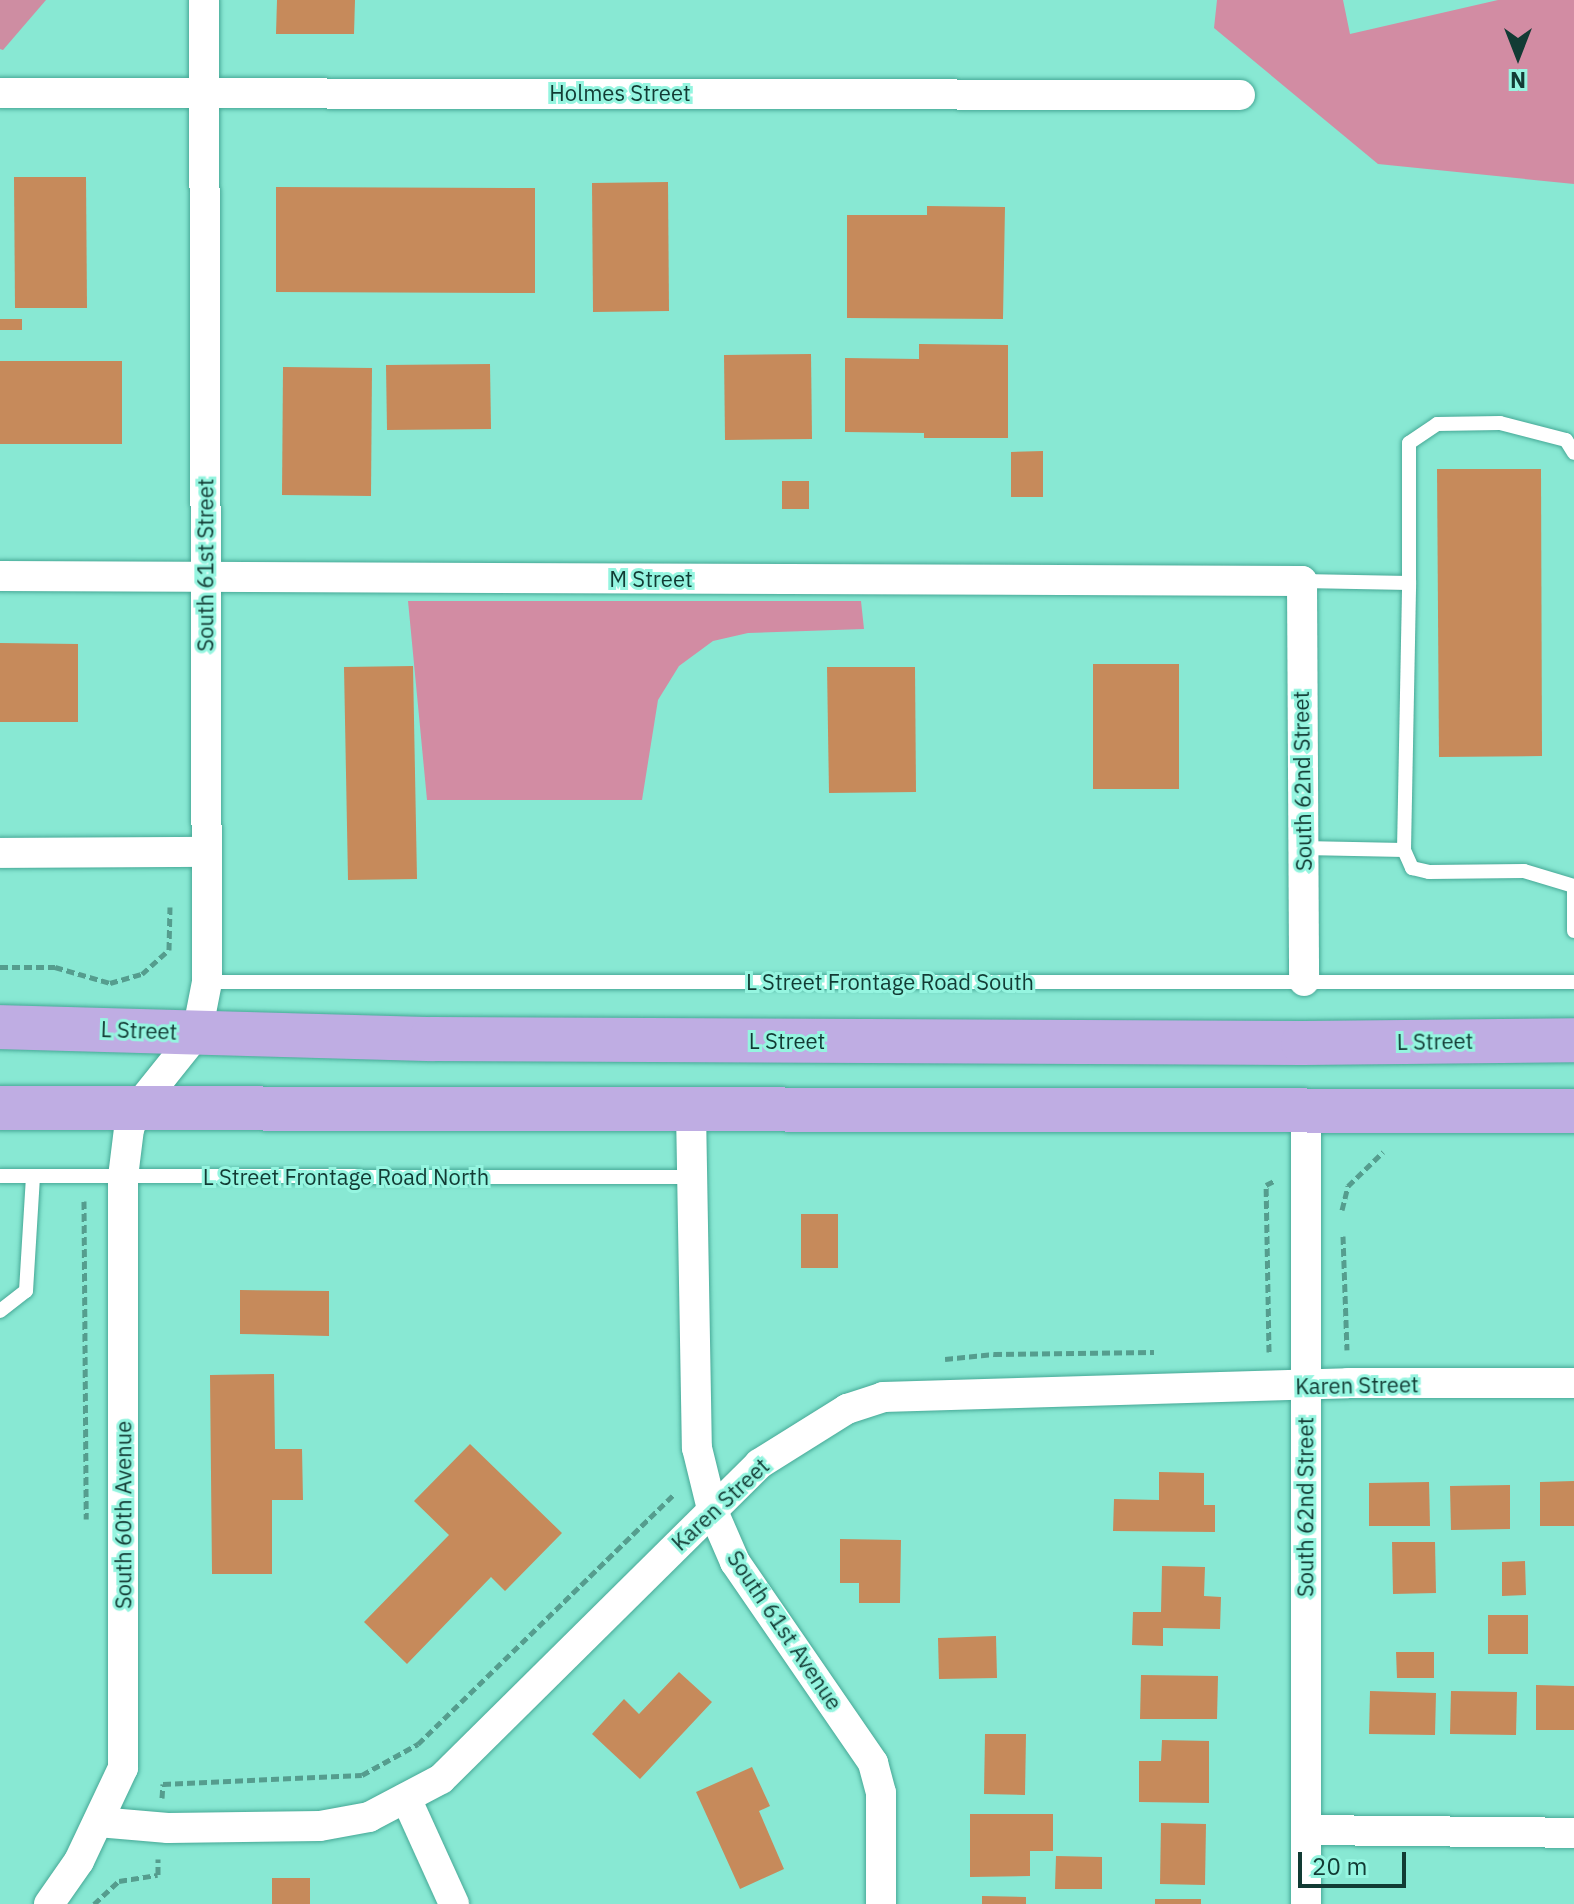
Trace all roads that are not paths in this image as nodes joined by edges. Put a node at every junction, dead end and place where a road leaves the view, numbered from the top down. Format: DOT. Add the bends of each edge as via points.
graph roads {
  1 [pos="204,0"];
  2 [pos="204,92"];
  3 [pos="0,93"];
  4 [pos="1240,95"];
  5 [pos="1574,453"];
  6 [pos="0,576"];
  7 [pos="205,578"];
  8 [pos="1302,581"];
  9 [pos="1409,583"];
  10 [pos="1303,848"];
  11 [pos="1404,850"];
  12 [pos="207,852"];
  13 [pos="0,853"];
  14 [pos="1574,886"];
  15 [pos="1574,931"];
  16 [pos="1304,981"];
  17 [pos="207,982"];
  18 [pos="1574,982"];
  19 [pos="0,1027"];
  20 [pos="197,1033"];
  21 [pos="1574,1040"];
  22 [pos="0,1108"];
  23 [pos="137,1108"];
  24 [pos="1306,1110"];
  25 [pos="691,1111"];
  26 [pos="1574,1111"];
  27 [pos="0,1176"];
  28 [pos="33,1176"];
  29 [pos="123,1177"];
  30 [pos="692,1177"];
  31 [pos="0,1311"];
  32 [pos="1574,1383"];
  33 [pos="1305,1386"];
  34 [pos="712,1509"];
  35 [pos="406,1798"];
  36 [pos="98,1822"];
  37 [pos="1306,1830"];
  38 [pos="1574,1833"];
  39 [pos="49,1904"];
  40 [pos="454,1904"];
  41 [pos="881,1904"];
  42 [pos="1306,1904"];
  1 -- 2 [label="street, South 61st Street"];
  2 -- 3 [label="street, Holmes Street"];
  2 -- 4 [label="street, Holmes Street"];
  2 -- 7 [label="street, South 61st Street"];
  5 -- 9 [label="lane" via="1566,440 1500,423 1437,424 1409,443"];
  6 -- 7 [label="street, M Street"];
  7 -- 8 [label="street, M Street"];
  7 -- 12 [label="street, South 61st Street"];
  8 -- 9 [label="lane"];
  8 -- 10 [label="street, South 62nd Street"];
  9 -- 11 [label="lane"];
  10 -- 11 [label="lane"];
  10 -- 16 [label="street, South 62nd Street"];
  11 -- 14 [label="lane" via="1412,868 1429,872 1524,871"];
  12 -- 13 [label="street"];
  12 -- 17 [label="street, South 61st Street"];
  14 -- 15 [label="lane"];
  16 -- 17 [label="lane, L Street Frontage Road South"];
  16 -- 18 [label="lane, L Street Frontage Road South"];
  17 -- 20 [label="street, South 61st Street"];
  19 -- 20 [label="main road, L Street"];
  20 -- 21 [label="main road, L Street" via="540,1040"];
  20 -- 23 [label="street, South 61st Street"];
  22 -- 23 [label="main road"];
  23 -- 25 [label="main road"];
  23 -- 29 [label="street, South 60th Avenue"];
  24 -- 25 [label="main road"];
  24 -- 26 [label="main road"];
  24 -- 33 [label="street, South 62nd Street"];
  25 -- 30 [label="street, South 61st Avenue"];
  27 -- 28 [label="lane, L Street Frontage Road North"];
  28 -- 29 [label="lane, L Street Frontage Road North"];
  28 -- 31 [label="lane" via="26,1291"];
  29 -- 30 [label="lane, L Street Frontage Road North"];
  29 -- 36 [label="street, South 60th Avenue" via="123,1768"];
  30 -- 34 [label="street, South 61st Avenue" via="694,1413"];
  32 -- 33 [label="street, Karen Street"];
  33 -- 34 [label="street, Karen Street" via="883,1397 809,1430 759,1464"];
  33 -- 37 [label="street, South 62nd Street"];
  34 -- 35 [label="street, Karen Street" via="441,1779"];
  34 -- 41 [label="street, South 61st Avenue" via="735,1562 873,1763 881,1793"];
  35 -- 36 [label="street, Karen Street" via="369,1817 320,1826 168,1828"];
  35 -- 40 [label="street"];
  36 -- 39 [label="street, South 60th Avenue"];
  37 -- 38 [label="street"];
  37 -- 42 [label="street, South 62nd Street"];
}
